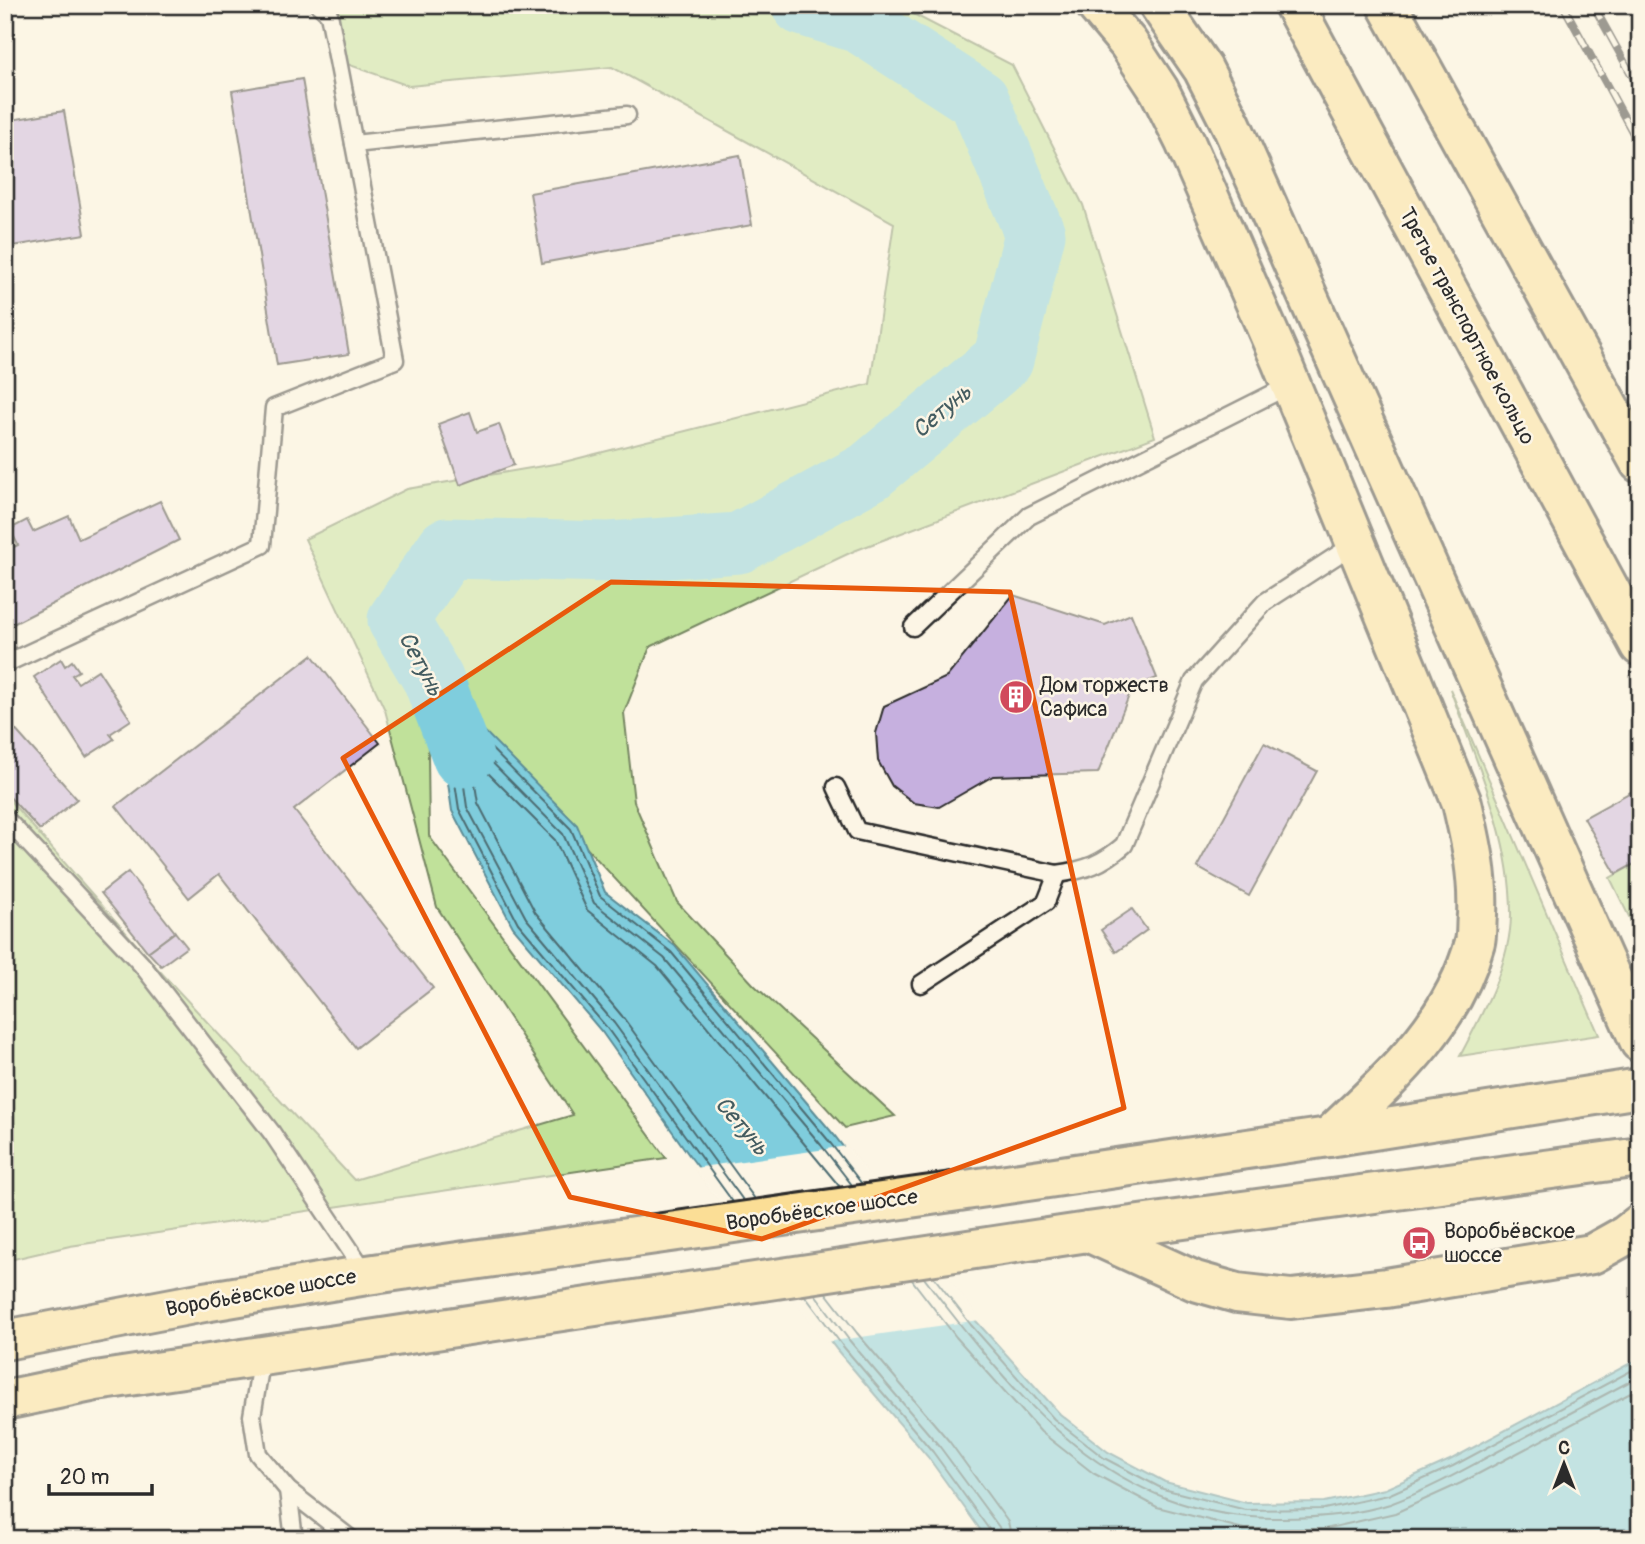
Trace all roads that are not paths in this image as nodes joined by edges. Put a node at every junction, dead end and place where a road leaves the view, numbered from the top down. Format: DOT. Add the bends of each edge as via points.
graph roads {
  1 [pos="320,5"];
  2 [pos="1097,5"];
  3 [pos="1294,5"];
  4 [pos="1387,5"];
  5 [pos="1159,10"];
  6 [pos="627,115"];
  7 [pos="354,144"];
  8 [pos="1291,384"];
  9 [pos="1640,463"];
  10 [pos="1356,543"];
  11 [pos="913,627"];
  12 [pos="1640,646"];
  13 [pos="5,664"];
  14 [pos="835,788"];
  15 [pos="5,818"];
  16 [pos="1057,874"];
  17 [pos="921,984"];
  18 [pos="1640,1042"];
  19 [pos="1640,1088"];
  20 [pos="1329,1137"];
  21 [pos="1640,1157"];
  22 [pos="1640,1224"];
  23 [pos="1088,1233"];
  24 [pos="367,1275"];
  25 [pos="5,1340"];
  26 [pos="262,1357"];
  27 [pos="5,1400"];
  28 [pos="288,1490"];
  29 [pos="294,1539"];
  30 [pos="351,1539"];
  1 -- 7 [label="lane" via="330,14"];
  2 -- 8 [label="main road" via="1159,90"];
  3 -- 12 [label="main road, Третье транспортное кольцо"];
  4 -- 9 [label="main road"];
  5 -- 18 [label="main road" via="1203,69 1231,124"];
  6 -- 7 [label="lane"];
  7 -- 13 [label="lane" via="395,360 274,408 262,545"];
  8 -- 10 [label="main road"];
  8 -- 11 [label="lane" via="1029,516"];
  10 -- 16 [label="lane" via="1265,602 1194,681 1124,845 1105,861"];
  10 -- 20 [label="main road" via="1462,803 1475,855 1478,901 1476,940 1457,989 1427,1039"];
  14 -- 16 [label="lane" via="857,831"];
  15 -- 24 [label="lane" via="142,965 272,1133"];
  16 -- 17 [label="lane" via="1046,902"];
  19 -- 20 [label="main road, Воробьёвское шоссе"];
  20 -- 24 [label="main road, Воробьёвское шоссе"];
  21 -- 23 [label="main road"];
  22 -- 23 [label="main road" via="1592,1254 1385,1289 1291,1299 1237,1293 1195,1281"];
  23 -- 26 [label="main road"];
  24 -- 25 [label="main road, Воробьёвское шоссе"];
  26 -- 27 [label="main road" via="96,1381"];
  26 -- 28 [label="lane" via="252,1416 258,1454"];
  28 -- 29 [label="lane"];
  28 -- 30 [label="lane"];
}
